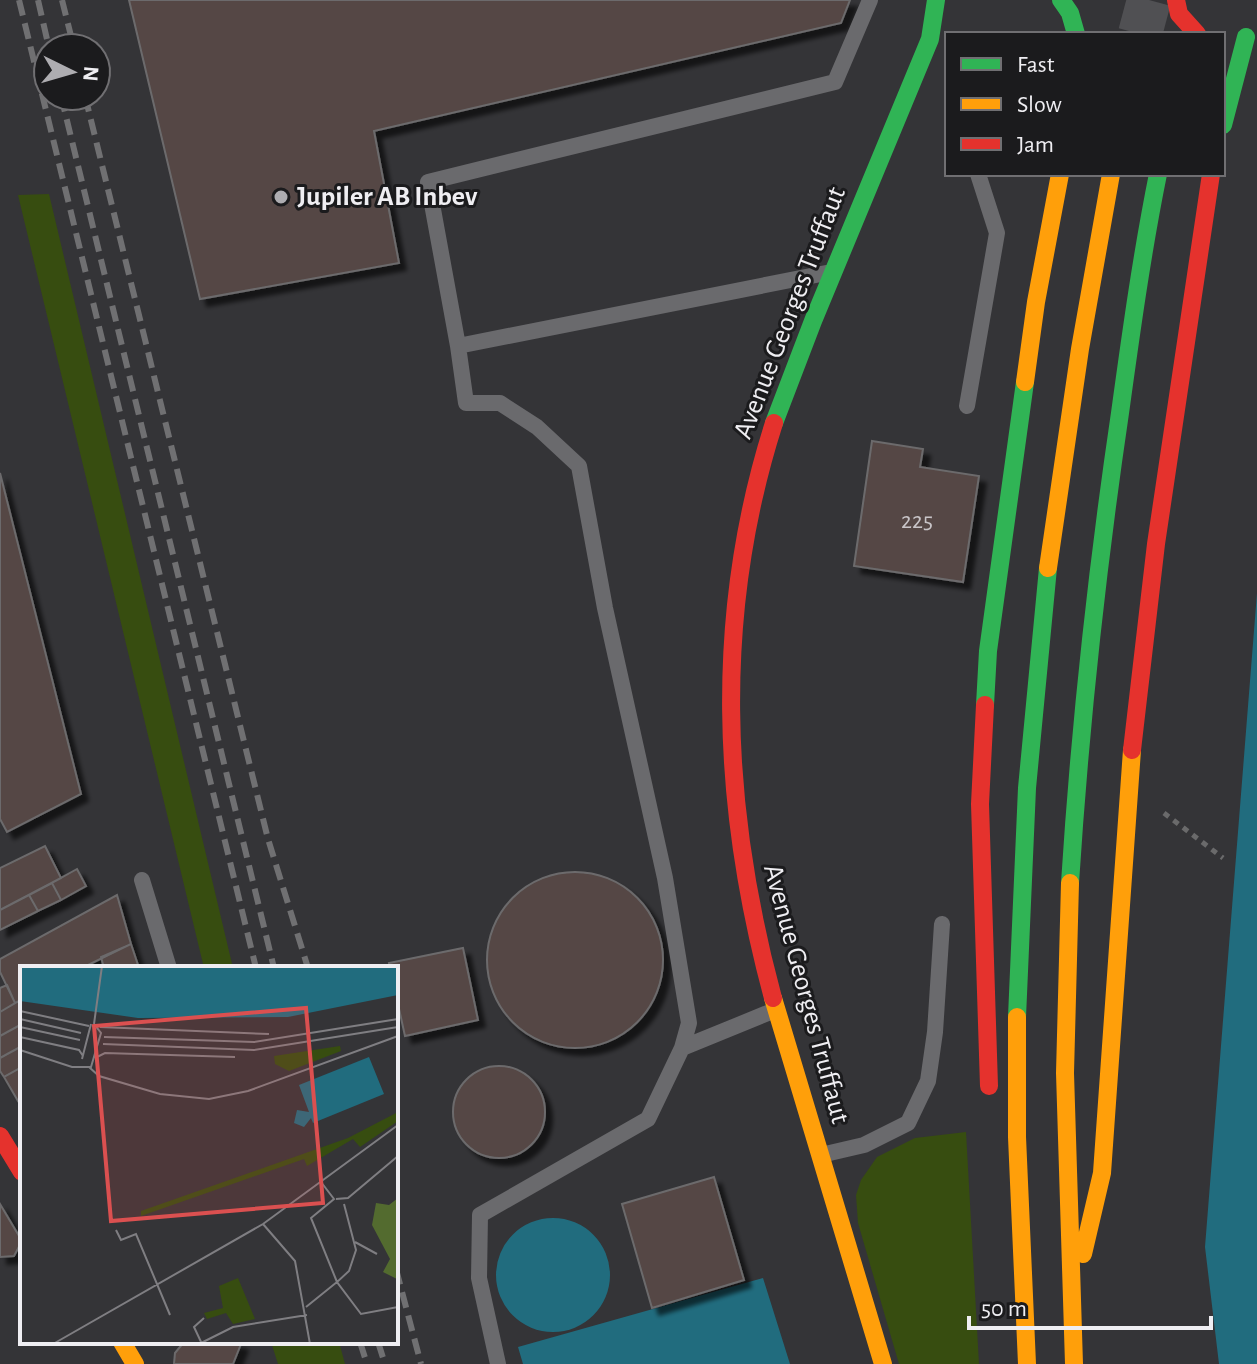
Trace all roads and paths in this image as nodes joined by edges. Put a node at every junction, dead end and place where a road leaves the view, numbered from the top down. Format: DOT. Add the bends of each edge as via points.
graph roads {
  1 [pos="870,0"];
  2 [pos="936,0"];
  3 [pos="1061,0"];
  4 [pos="1156,4"];
  5 [pos="1178,7"];
  6 [pos="950,18"];
  7 [pos="1075,32"];
  8 [pos="1196,32"];
  9 [pos="1252,33"];
  10 [pos="930,39"];
  11 [pos="1225,42"];
  12 [pos="1225,119"];
  13 [pos="979,176"];
  14 [pos="1060,176"];
  15 [pos="1111,176"];
  16 [pos="1158,176"];
  17 [pos="1211,176"];
  18 [pos="833,272"];
  19 [pos="458,346"];
  20 [pos="967,406"];
  21 [pos="1164,813"];
  22 [pos="1223,858"];
  23 [pos="142,880"];
  24 [pos="942,924"];
  25 [pos="168,966"];
  26 [pos="776,1010"];
  27 [pos="682,1048"];
  28 [pos="990,1112"];
  29 [pos="0,1136"];
  30 [pos="820,1155"];
  31 [pos="20,1169"];
  32 [pos="1002,1229"];
  33 [pos="1021,1258"];
  34 [pos="1071,1303"];
  35 [pos="123,1344"];
  36 [pos="135,1364"];
  37 [pos="498,1364"];
  38 [pos="883,1364"];
  39 [pos="1027,1364"];
  40 [pos="1074,1364"];
  1 -- 19 [label="lane" via="835,82 428,182"];
  2 -- 10 [label="main road, Avenue Georges Truffaut"];
  3 -- 7 [label="main road"];
  4 -- 5 [label="main road"];
  5 -- 8 [label="main road"];
  6 -- 10 [label="main road, Avenue Georges Truffaut"];
  9 -- 11 [label="main road"];
  9 -- 12 [label="main road"];
  10 -- 18 [label="main road, Avenue Georges Truffaut"];
  13 -- 20 [label="lane" via="997,233"];
  14 -- 28 [label="main road" via="1036,302 984,698 980,804"];
  15 -- 33 [label="main road" via="1048,566 1027,788 1017,1007"];
  16 -- 34 [label="main road" via="1112,464 1083,712 1066,1011"];
  17 -- 34 [label="main road" via="1156,544 1132,752 1102,1173"];
  18 -- 19 [label="lane"];
  18 -- 26 [label="main road, Avenue Georges Truffaut" via="786,386 759,477 733,638 735,808 744,876"];
  19 -- 27 [label="lane" via="466,403 500,403 537,427 579,466 665,878 689,1023"];
  21 -- 22 [label="path"];
  23 -- 25 [label="lane"];
  24 -- 30 [label="lane" via="928,1081 908,1123 864,1145"];
  26 -- 27 [label="lane"];
  26 -- 30 [label="main road, Avenue Georges Truffaut"];
  27 -- 37 [label="lane" via="648,1119 480,1215 479,1278"];
  29 -- 31 [label="main road"];
  30 -- 38 [label="main road, Avenue Georges Truffaut"];
  32 -- 33 [label="main road"];
  33 -- 39 [label="main road"];
  34 -- 40 [label="main road"];
  35 -- 36 [label="main road"];
}
